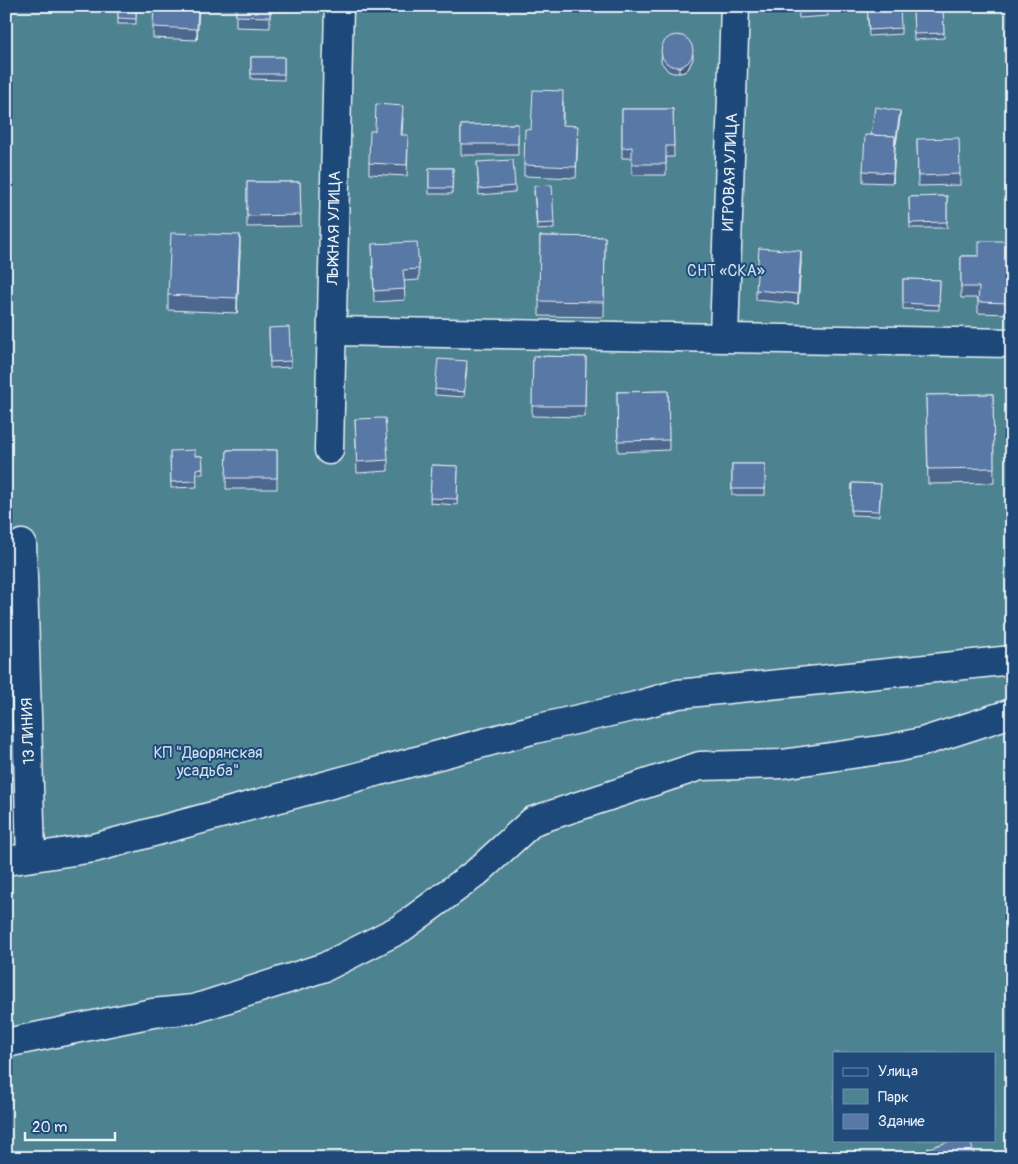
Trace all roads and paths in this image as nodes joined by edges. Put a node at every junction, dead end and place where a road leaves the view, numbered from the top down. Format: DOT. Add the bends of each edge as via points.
graph roads {
  1 [pos="339,6"];
  2 [pos="735,6"];
  3 [pos="332,331"];
  4 [pos="724,337"];
  5 [pos="1012,343"];
  6 [pos="329,450"];
  7 [pos="22,544"];
  8 [pos="1012,660"];
  9 [pos="1012,713"];
  10 [pos="19,859"];
  11 [pos="6,1043"];
  1 -- 3 [label="street, ЛЫЖНАЯ УЛИЦА"];
  2 -- 4 [label="street, ИГРОВАЯ УЛИЦА"];
  3 -- 4 [label="street"];
  3 -- 6 [label="street, ЛЫЖНАЯ УЛИЦА"];
  4 -- 5 [label="street"];
  7 -- 10 [label="street, 13 ЛИНИЯ"];
  8 -- 10 [label="street" via="678,694 535,729 94,848"];
  9 -- 11 [label="street" via="894,748 782,764 700,766 672,775 533,821 476,872 400,929 325,967 194,1009 153,1013"];
}
